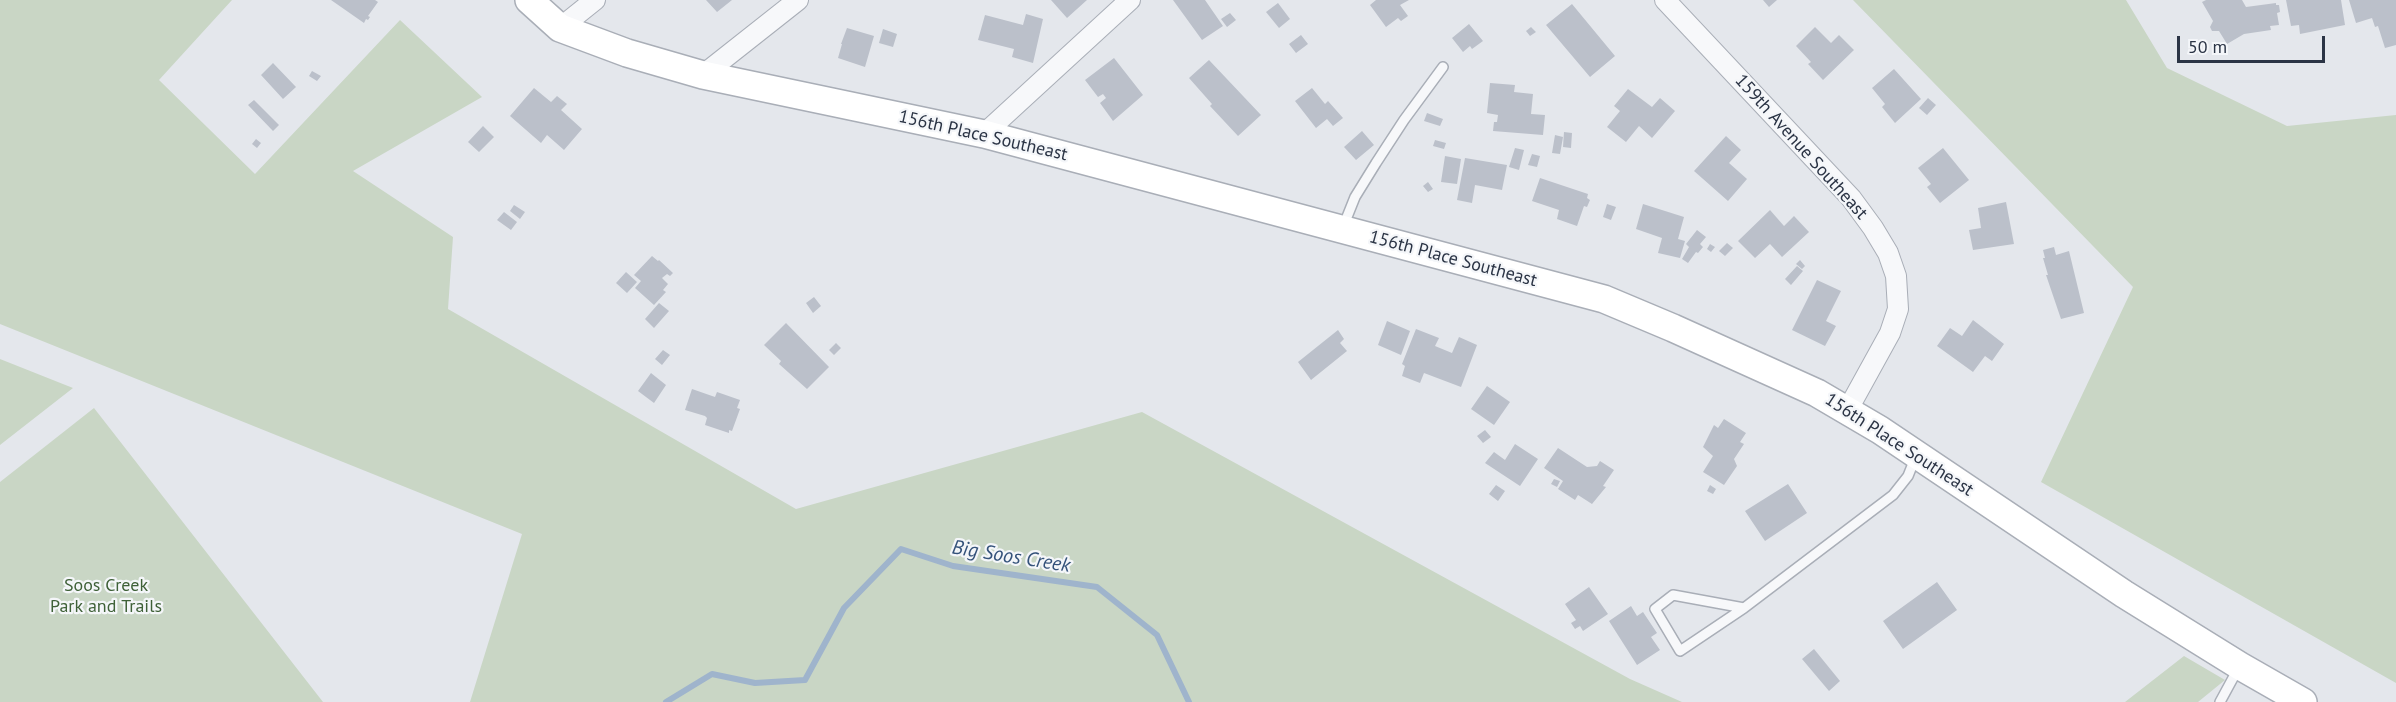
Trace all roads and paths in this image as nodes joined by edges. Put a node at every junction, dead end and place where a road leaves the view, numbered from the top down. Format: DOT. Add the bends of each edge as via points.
graph roads {
  1 [pos="529,0"];
  2 [pos="595,0"];
  3 [pos="798,0"];
  4 [pos="1130,0"];
  5 [pos="1665,0"];
  6 [pos="560,28"];
  7 [pos="1443,67"];
  8 [pos="703,75"];
  9 [pos="984,134"];
  10 [pos="1342,229"];
  11 [pos="1847,411"];
  12 [pos="1917,454"];
  13 [pos="1744,608"];
  14 [pos="2240,666"];
  15 [pos="2220,702"];
  16 [pos="2303,702"];
  1 -- 6 [label="street, 156th Place Southeast"];
  2 -- 6 [label="street"];
  3 -- 8 [label="street"];
  4 -- 9 [label="street"];
  5 -- 11 [label="street, 159th Avenue Southeast" via="1851,198 1888,253 1896,276 1898,309 1890,333"];
  6 -- 8 [label="street, 156th Place Southeast"];
  7 -- 10 [label="lane" via="1376,163 1355,197"];
  8 -- 9 [label="street, 156th Place Southeast"];
  9 -- 10 [label="street, 156th Place Southeast"];
  10 -- 11 [label="street, 156th Place Southeast" via="1604,299 1784,377"];
  11 -- 12 [label="street, 156th Place Southeast"];
  12 -- 13 [label="lane" via="1908,476 1893,495"];
  12 -- 14 [label="street, 156th Place Southeast" via="2124,594"];
  13 -- 13 [label="lane" via="1673,595 1655,609 1680,651"];
  14 -- 15 [label="lane"];
  14 -- 16 [label="street, 156th Place Southeast"];
}
